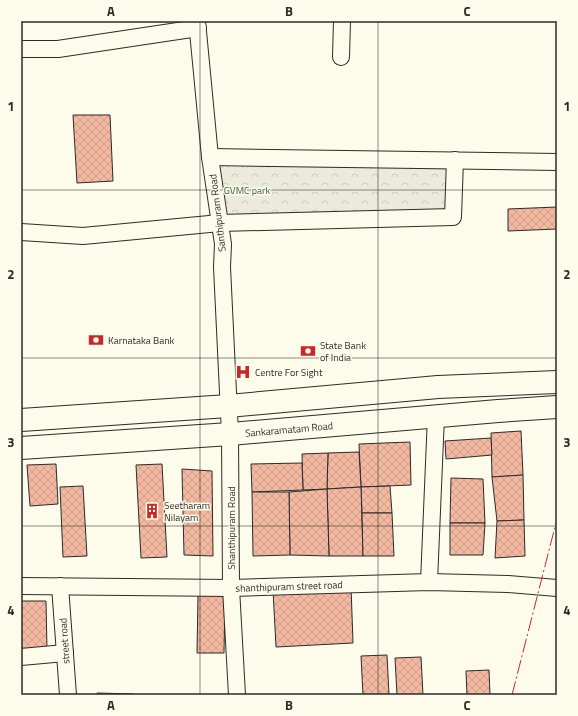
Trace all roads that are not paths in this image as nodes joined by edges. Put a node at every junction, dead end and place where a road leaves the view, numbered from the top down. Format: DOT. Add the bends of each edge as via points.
graph roads {
  1 [pos="342,21"];
  2 [pos="197,24"];
  3 [pos="21,49"];
  4 [pos="341,57"];
  5 [pos="210,157"];
  6 [pos="455,160"];
  7 [pos="557,162"];
  8 [pos="220,223"];
  9 [pos="21,232"];
  10 [pos="557,382"];
  11 [pos="228,406"];
  12 [pos="557,407"];
  13 [pos="436,416"];
  14 [pos="21,420"];
  15 [pos="230,434"];
  16 [pos="21,448"];
  17 [pos="429,582"];
  18 [pos="21,586"];
  19 [pos="60,586"];
  20 [pos="231,588"];
  21 [pos="557,588"];
  22 [pos="65,653"];
  23 [pos="21,657"];
  24 [pos="68,695"];
  25 [pos="237,695"];
  1 -- 4 [label="street"];
  2 -- 3 [label="street" via="58,49"];
  2 -- 5 [label="street, Santhipuram Road"];
  5 -- 6 [label="street"];
  5 -- 8 [label="street, Santhipuram Road"];
  6 -- 7 [label="street"];
  6 -- 8 [label="street" via="453,217"];
  8 -- 9 [label="street" via="83,236"];
  8 -- 11 [label="street, Santhipuram Road" via="223,244"];
  10 -- 11 [label="main road" via="438,387"];
  11 -- 14 [label="main road"];
  11 -- 15 [label="street, Santhipuram Road"];
  12 -- 13 [label="main road, Sankaramatam Road"];
  13 -- 15 [label="main road, Sankaramatam Road"];
  13 -- 17 [label="street"];
  15 -- 16 [label="main road, Sankaramatam Road"];
  15 -- 20 [label="street, Shanthipuram Road"];
  17 -- 20 [label="street, shanthipuram street road"];
  17 -- 21 [label="street, shanthipuram street road"];
  18 -- 19 [label="street, shanthipuram street road"];
  19 -- 20 [label="street, shanthipuram street road"];
  19 -- 22 [label="street, street road"];
  20 -- 25 [label="street, Shanthipuram Road"];
  22 -- 23 [label="street"];
  22 -- 24 [label="street, street road"];
}
